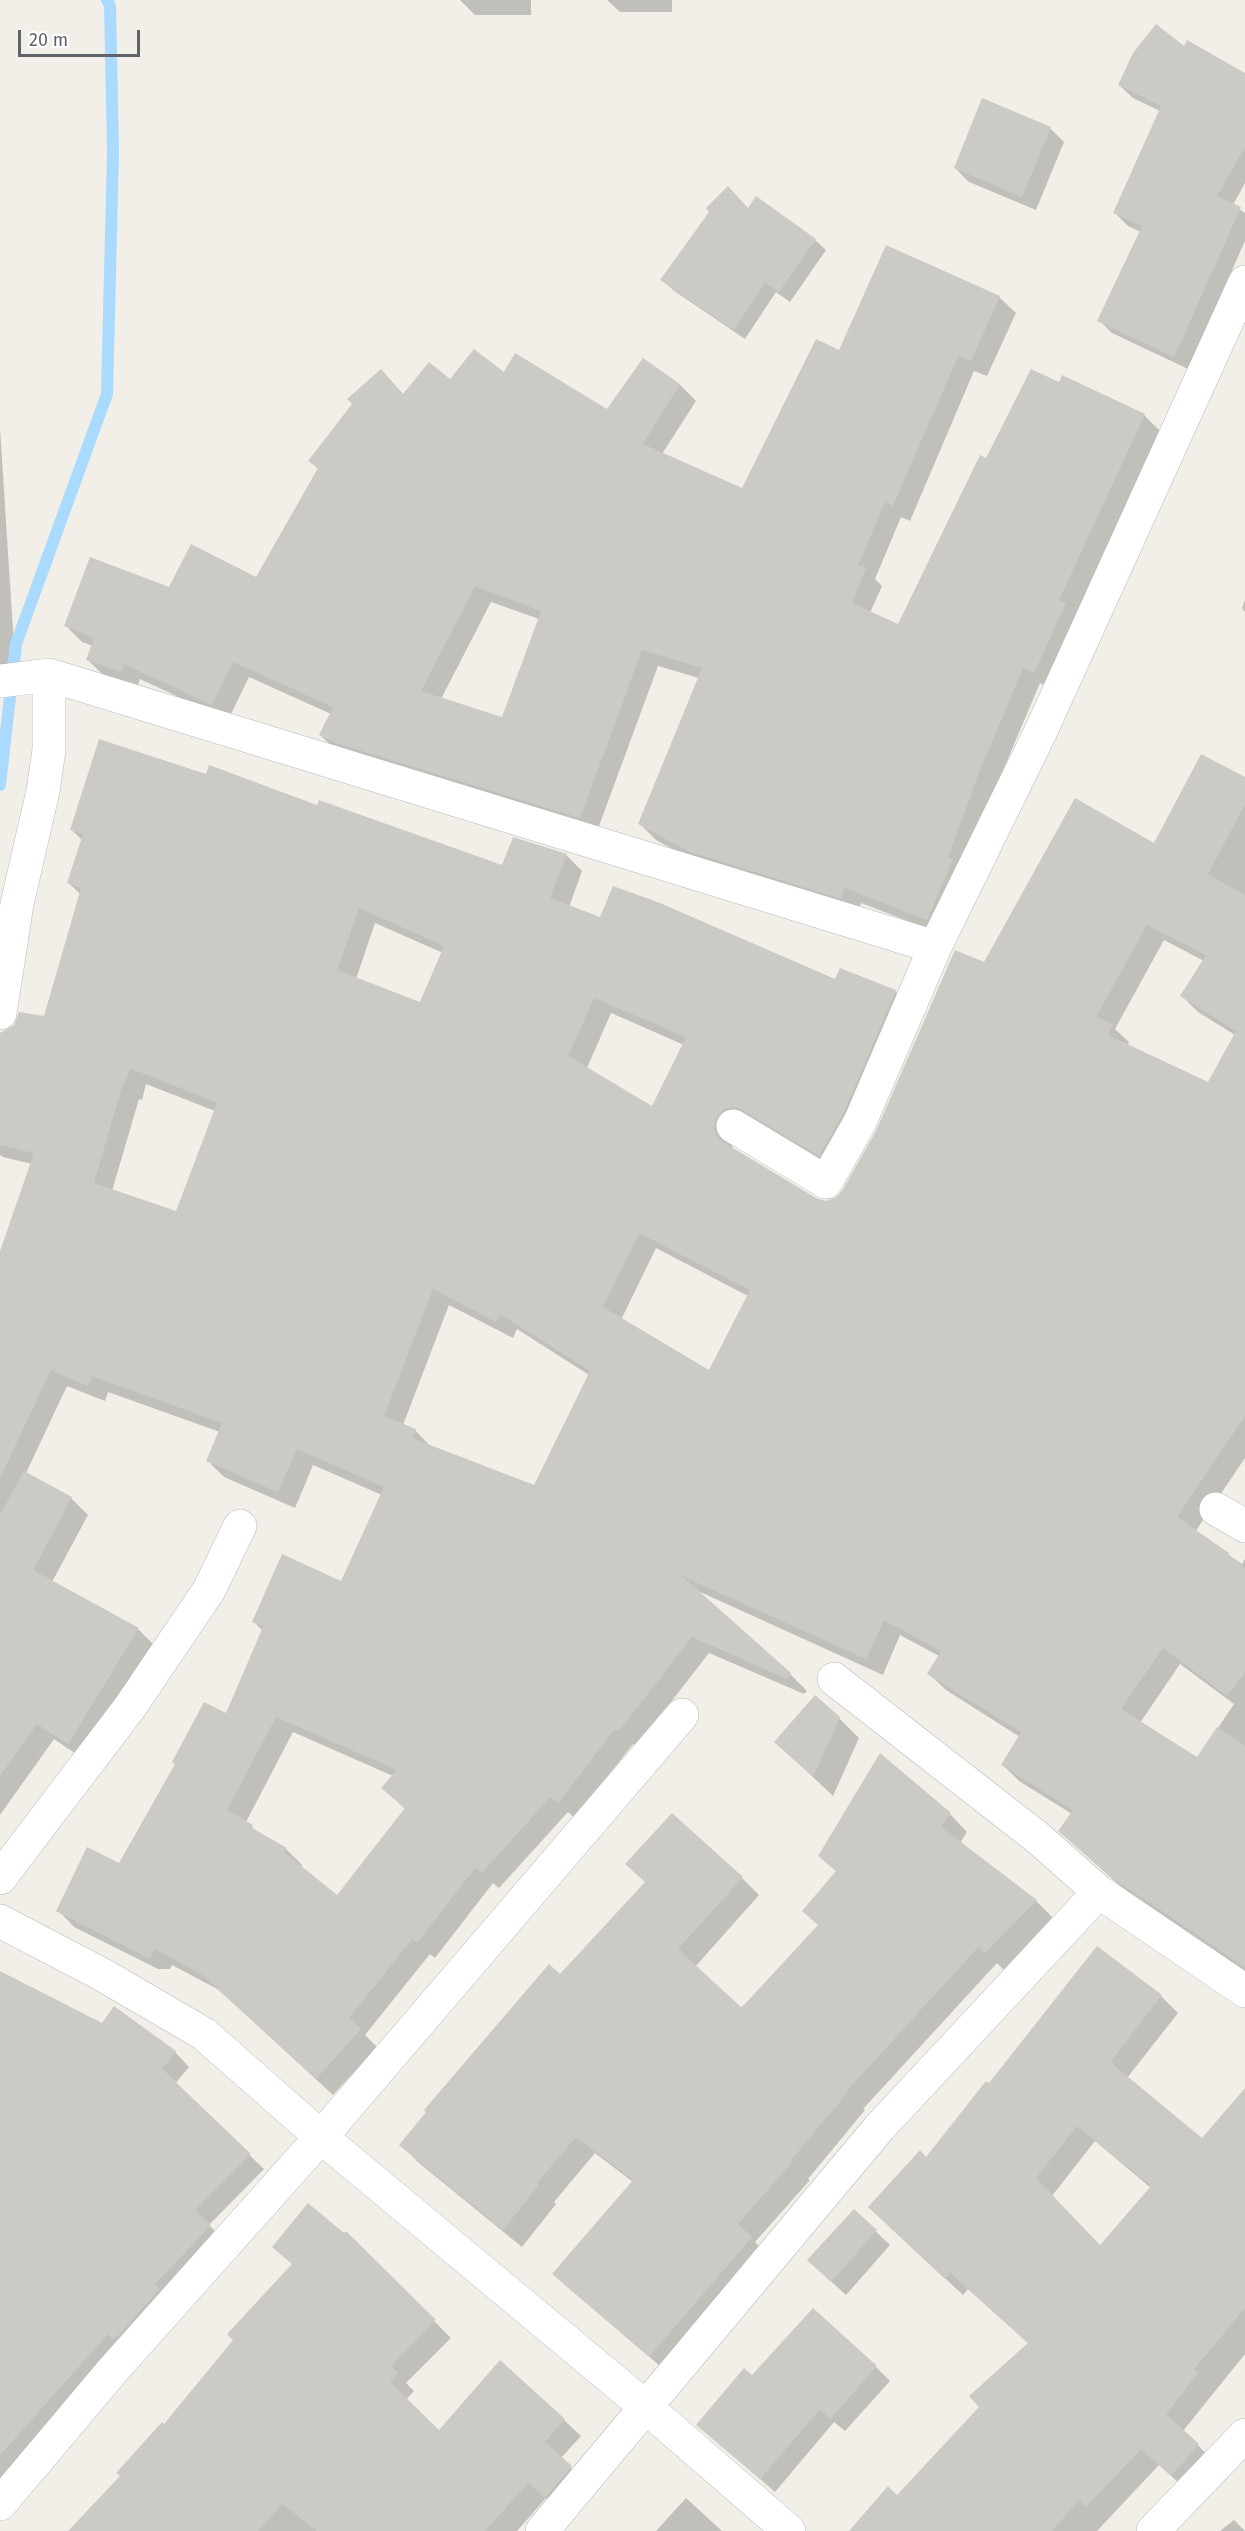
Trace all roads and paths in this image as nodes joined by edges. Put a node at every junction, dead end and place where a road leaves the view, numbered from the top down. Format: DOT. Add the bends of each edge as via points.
graph roads {
  1 [pos="1245,282"];
  2 [pos="50,675"];
  3 [pos="0,681"];
  4 [pos="935,947"];
  5 [pos="0,1013"];
  6 [pos="733,1126"];
  7 [pos="1215,1509"];
  8 [pos="240,1526"];
  9 [pos="1245,1526"];
  10 [pos="834,1679"];
  11 [pos="682,1715"];
  12 [pos="0,1878"];
  13 [pos="1099,1892"];
  14 [pos="0,1921"];
  15 [pos="1245,1991"];
  16 [pos="321,2137"];
  17 [pos="647,2408"];
  18 [pos="1245,2435"];
  19 [pos="0,2504"];
  20 [pos="542,2531"];
  21 [pos="789,2531"];
  22 [pos="1153,2531"];
  1 -- 4 [label="street" via="1040,733"];
  2 -- 3 [label="street"];
  2 -- 4 [label="street"];
  2 -- 5 [label="street" via="49,750 43,791 17,904"];
  4 -- 6 [label="street" via="860,1122 826,1182"];
  7 -- 9 [label="street"];
  8 -- 12 [label="street" via="209,1590 130,1707"];
  10 -- 13 [label="street" via="1038,1838"];
  11 -- 16 [label="street"];
  13 -- 15 [label="street"];
  13 -- 17 [label="street" via="879,2128"];
  14 -- 16 [label="street" via="103,1974 204,2034"];
  16 -- 17 [label="street"];
  16 -- 19 [label="street" via="112,2370"];
  17 -- 20 [label="street"];
  17 -- 21 [label="street"];
  18 -- 22 [label="street"];
}
